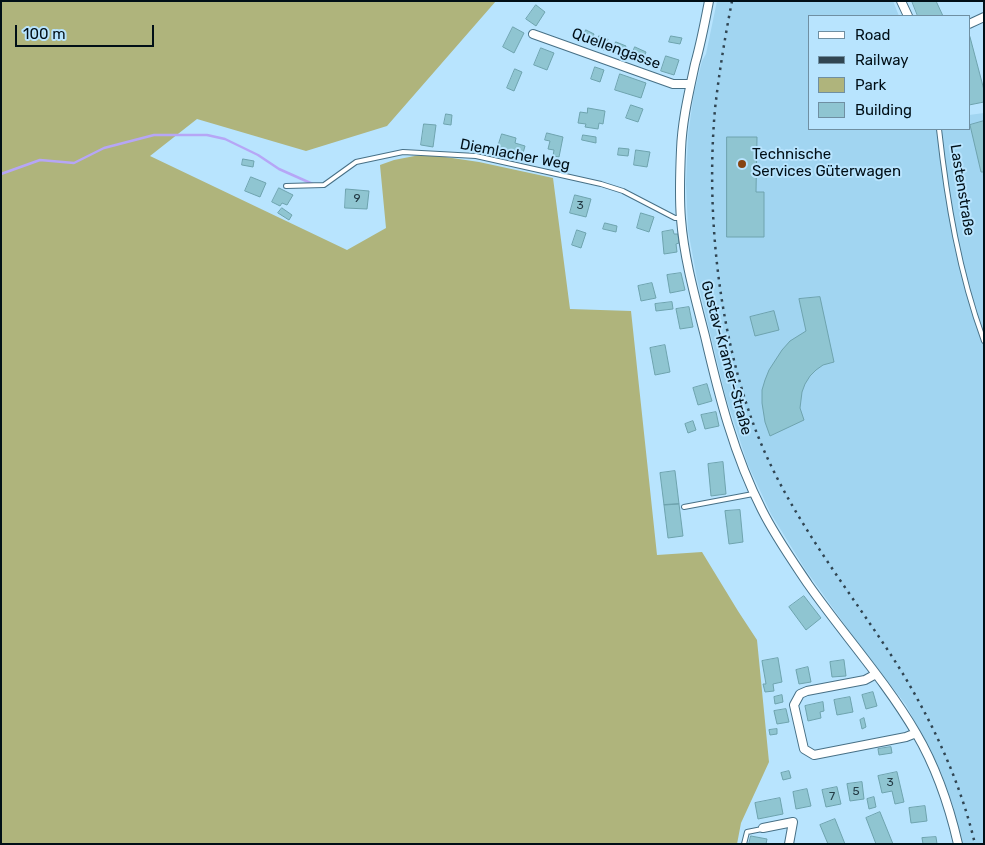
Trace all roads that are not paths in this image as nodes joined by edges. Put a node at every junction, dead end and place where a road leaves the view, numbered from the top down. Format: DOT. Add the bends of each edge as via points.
graph roads {
  1 [pos="709,1"];
  2 [pos="901,1"];
  3 [pos="908,15"];
  4 [pos="984,17"];
  5 [pos="970,24"];
  6 [pos="533,34"];
  7 [pos="690,84"];
  8 [pos="938,130"];
  9 [pos="286,186"];
  10 [pos="681,218"];
  11 [pos="984,341"];
  12 [pos="754,494"];
  13 [pos="684,507"];
  14 [pos="876,674"];
  15 [pos="916,732"];
  16 [pos="763,828"];
  17 [pos="744,844"];
  18 [pos="789,844"];
  19 [pos="958,844"];
  1 -- 7 [label="street, Gustav-Kramer-Straße"];
  2 -- 3 [label="street"];
  4 -- 5 [label="street"];
  6 -- 7 [label="street, Quellengasse" via="673,84"];
  7 -- 10 [label="street, Gustav-Kramer-Straße" via="681,147"];
  8 -- 11 [label="lane, Lastenstraße" via="958,250"];
  9 -- 10 [label="lane, Diemlacher Weg" via="324,185 356,162 394,153 476,156 601,184"];
  10 -- 12 [label="street, Gustav-Kramer-Straße" via="692,284 721,403"];
  12 -- 13 [label="lane"];
  12 -- 14 [label="street, Gustav-Kramer-Straße" via="793,561"];
  14 -- 15 [label="street, Gustav-Kramer-Straße"];
  14 -- 15 [label="street" via="865,680 800,694 794,705 804,749 814,755 906,737"];
  15 -- 19 [label="street, Gustav-Kramer-Straße" via="945,795"];
  16 -- 17 [label="lane" via="747,832"];
  16 -- 18 [label="street" via="793,822"];
}
